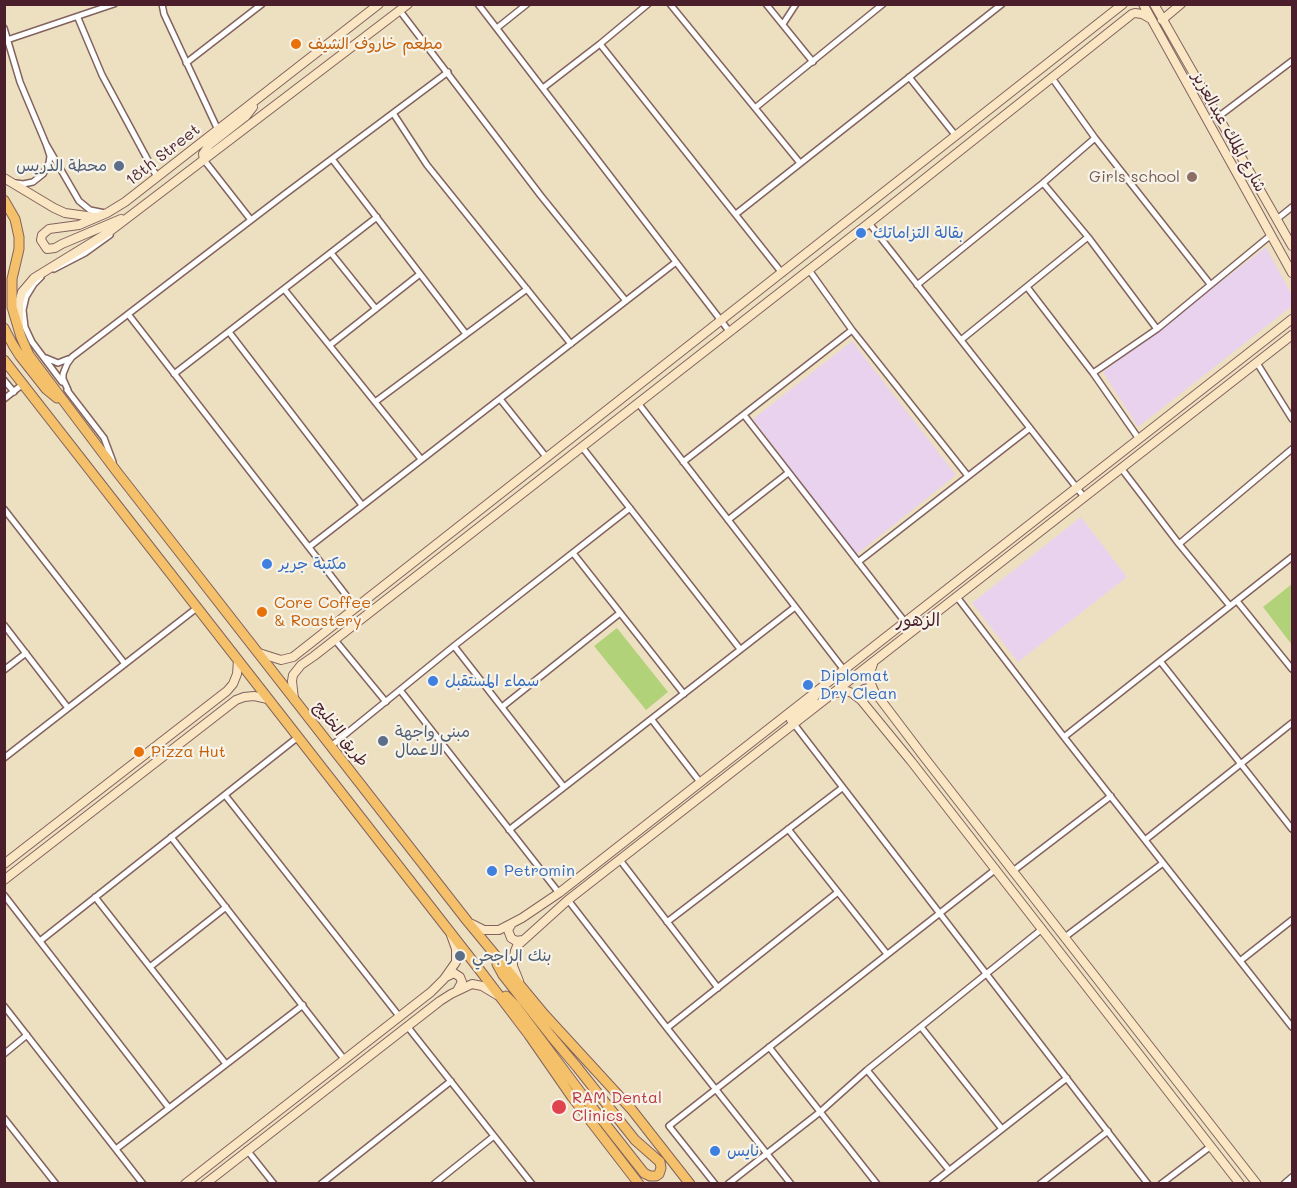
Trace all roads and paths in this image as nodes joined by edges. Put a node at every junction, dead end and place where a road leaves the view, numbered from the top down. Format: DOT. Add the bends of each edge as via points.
graph roads {
  1 [pos="114,4"];
  2 [pos="162,4"];
  3 [pos="262,4"];
  4 [pos="379,4"];
  5 [pos="408,4"];
  6 [pos="478,4"];
  7 [pos="527,4"];
  8 [pos="648,4"];
  9 [pos="670,4"];
  10 [pos="766,4"];
  11 [pos="796,4"];
  12 [pos="883,4"];
  13 [pos="1124,4"];
  14 [pos="1143,4"];
  15 [pos="1181,4"];
  16 [pos="1001,5"];
  17 [pos="1157,6"];
  18 [pos="400,10"];
  19 [pos="78,18"];
  20 [pos="1151,19"];
  21 [pos="1162,20"];
  22 [pos="783,24"];
  23 [pos="4,28"];
  24 [pos="497,28"];
  25 [pos="7,40"];
  26 [pos="600,44"];
  27 [pos="1293,60"];
  28 [pos="813,62"];
  29 [pos="186,63"];
  30 [pos="448,72"];
  31 [pos="909,77"];
  32 [pos="1052,78"];
  33 [pos="543,88"];
  34 [pos="264,94"];
  35 [pos="754,108"];
  36 [pos="393,113"];
  37 [pos="1218,117"];
  38 [pos="218,130"];
  39 [pos="956,136"];
  40 [pos="1095,138"];
  41 [pos="46,144"];
  42 [pos="332,159"];
  43 [pos="204,160"];
  44 [pos="800,163"];
  45 [pos="157,177"];
  46 [pos="8,180"];
  47 [pos="1043,183"];
  48 [pos="4,200"];
  49 [pos="1293,207"];
  50 [pos="136,212"];
  51 [pos="107,213"];
  52 [pos="736,213"];
  53 [pos="98,217"];
  54 [pos="377,217"];
  55 [pos="1277,219"];
  56 [pos="251,220"];
  57 [pos="869,223"];
  58 [pos="1271,235"];
  59 [pos="1088,237"];
  60 [pos="1293,246"];
  61 [pos="331,253"];
  62 [pos="676,262"];
  63 [pos="809,270"];
  64 [pos="782,273"];
  65 [pos="1293,273"];
  66 [pos="420,274"];
  67 [pos="917,285"];
  68 [pos="1210,285"];
  69 [pos="1027,287"];
  70 [pos="284,289"];
  71 [pos="527,289"];
  72 [pos="626,301"];
  73 [pos="376,309"];
  74 [pos="128,314"];
  75 [pos="1293,319"];
  76 [pos="721,321"];
  77 [pos="4,328"];
  78 [pos="1157,329"];
  79 [pos="852,330"];
  80 [pos="729,331"];
  81 [pos="229,332"];
  82 [pos="466,334"];
  83 [pos="1293,335"];
  84 [pos="21,337"];
  85 [pos="961,340"];
  86 [pos="571,344"];
  87 [pos="330,345"];
  88 [pos="4,351"];
  89 [pos="42,355"];
  90 [pos="72,357"];
  91 [pos="4,360"];
  92 [pos="1257,363"];
  93 [pos="1093,373"];
  94 [pos="174,374"];
  95 [pos="4,380"];
  96 [pos="23,384"];
  97 [pos="68,390"];
  98 [pos="14,392"];
  99 [pos="4,399"];
  100 [pos="500,399"];
  101 [pos="375,402"];
  102 [pos="638,403"];
  103 [pos="68,407"];
  104 [pos="744,415"];
  105 [pos="1293,418"];
  106 [pos="1030,428"];
  107 [pos="1140,439"];
  108 [pos="582,447"];
  109 [pos="1293,449"];
  110 [pos="547,458"];
  111 [pos="421,459"];
  112 [pos="683,462"];
  113 [pos="1121,468"];
  114 [pos="117,472"];
  115 [pos="788,473"];
  116 [pos="968,476"];
  117 [pos="1077,487"];
  118 [pos="1084,497"];
  119 [pos="362,505"];
  120 [pos="630,508"];
  121 [pos="4,509"];
  122 [pos="728,520"];
  123 [pos="1179,544"];
  124 [pos="309,547"];
  125 [pos="573,553"];
  126 [pos="1293,557"];
  127 [pos="858,562"];
  128 [pos="957,597"];
  129 [pos="1237,601"];
  130 [pos="1230,606"];
  131 [pos="198,607"];
  132 [pos="795,607"];
  133 [pos="356,608"];
  134 [pos="620,613"];
  135 [pos="905,622"];
  136 [pos="4,625"];
  137 [pos="320,635"];
  138 [pos="335,640"];
  139 [pos="454,646"];
  140 [pos="740,649"];
  141 [pos="322,650"];
  142 [pos="26,653"];
  143 [pos="259,653"];
  144 [pos="238,660"];
  145 [pos="875,661"];
  146 [pos="1160,661"];
  147 [pos="125,664"];
  148 [pos="844,669"];
  149 [pos="1293,669"];
  150 [pos="4,670"];
  151 [pos="825,684"];
  152 [pos="400,690"];
  153 [pos="874,691"];
  154 [pos="834,693"];
  155 [pos="684,694"];
  156 [pos="268,699"];
  157 [pos="294,699"];
  158 [pos="861,700"];
  159 [pos="386,702"];
  160 [pos="501,707"];
  161 [pos="68,708"];
  162 [pos="651,720"];
  163 [pos="1293,723"];
  164 [pos="794,724"];
  165 [pos="1064,737"];
  166 [pos="298,738"];
  167 [pos="332,746"];
  168 [pos="4,758"];
  169 [pos="1241,764"];
  170 [pos="700,782"];
  171 [pos="564,787"];
  172 [pos="842,788"];
  173 [pos="225,795"];
  174 [pos="1111,796"];
  175 [pos="788,829"];
  176 [pos="509,830"];
  177 [pos="1293,830"];
  178 [pos="171,837"];
  179 [pos="1145,840"];
  180 [pos="620,860"];
  181 [pos="5,863"];
  182 [pos="1163,863"];
  183 [pos="996,869"];
  184 [pos="1013,871"];
  185 [pos="4,880"];
  186 [pos="559,892"];
  187 [pos="838,892"];
  188 [pos="4,895"];
  189 [pos="95,897"];
  190 [pos="568,900"];
  191 [pos="226,907"];
  192 [pos="940,914"];
  193 [pos="1293,920"];
  194 [pos="468,922"];
  195 [pos="667,922"];
  196 [pos="511,925"];
  197 [pos="1042,929"];
  198 [pos="449,931"];
  199 [pos="1065,937"];
  200 [pos="483,940"];
  201 [pos="523,940"];
  202 [pos="40,941"];
  203 [pos="887,954"];
  204 [pos="1240,961"];
  205 [pos="150,967"];
  206 [pos="483,973"];
  207 [pos="987,975"];
  208 [pos="444,979"];
  209 [pos="520,985"];
  210 [pos="718,988"];
  211 [pos="454,992"];
  212 [pos="501,997"];
  213 [pos="303,1005"];
  214 [pos="4,1006"];
  215 [pos="399,1016"];
  216 [pos="407,1026"];
  217 [pos="1292,1026"];
  218 [pos="921,1027"];
  219 [pos="667,1028"];
  220 [pos="27,1035"];
  221 [pos="769,1047"];
  222 [pos="4,1054"];
  223 [pos="344,1059"];
  224 [pos="226,1064"];
  225 [pos="867,1070"];
  226 [pos="1067,1078"];
  227 [pos="451,1081"];
  228 [pos="715,1089"];
  229 [pos="169,1108"];
  230 [pos="820,1112"];
  231 [pos="4,1118"];
  232 [pos="1002,1129"];
  233 [pos="1108,1131"];
  234 [pos="494,1136"];
  235 [pos="1211,1146"];
  236 [pos="116,1149"];
  237 [pos="248,1150"];
  238 [pos="768,1153"];
  239 [pos="627,1168"];
  240 [pos="949,1170"];
  241 [pos="1293,1177"];
  242 [pos="56,1184"];
  243 [pos="143,1184"];
  244 [pos="185,1184"];
  245 [pos="205,1184"];
  246 [pos="274,1184"];
  247 [pos="321,1184"];
  248 [pos="434,1184"];
  249 [pos="532,1184"];
  250 [pos="632,1184"];
  251 [pos="639,1184"];
  252 [pos="690,1184"];
  253 [pos="715,1184"];
  254 [pos="728,1184"];
  255 [pos="791,1184"];
  256 [pos="877,1184"];
  257 [pos="932,1184"];
  258 [pos="1040,1184"];
  259 [pos="1148,1184"];
  260 [pos="1161,1184"];
  261 [pos="1240,1184"];
  262 [pos="1257,1184"];
  263 [pos="1284,1184"];
  1 -- 19 [label="street"];
  2 -- 29 [label="street"];
  3 -- 29 [label="street"];
  4 -- 34 [label="street, 18th Street"];
  5 -- 18 [label="street"];
  6 -- 24 [label="street"];
  7 -- 24 [label="street"];
  8 -- 26 [label="street"];
  9 -- 35 [label="street"];
  10 -- 22 [label="street"];
  11 -- 22 [label="street"];
  12 -- 28 [label="street"];
  13 -- 39 [label="street"];
  14 -- 20 [label="street, شارع الملك عبدالعزيز"];
  15 -- 21 [label="street"];
  16 -- 31 [label="street"];
  17 -- 21 [label="street, شارع الملك عبدالعزيز"];
  18 -- 30 [label="street"];
  18 -- 43 [label="street"];
  19 -- 25 [label="street"];
  19 -- 45 [label="street" via="102,75"];
  20 -- 32 [label="street" via="1132,14"];
  20 -- 58 [label="street, شارع الملك عبدالعزيز"];
  21 -- 37 [label="street, شارع الملك عبدالعزيز"];
  22 -- 28 [label="street"];
  23 -- 25 [label="street"];
  24 -- 33 [label="street"];
  25 -- 41 [label="street"];
  26 -- 33 [label="street"];
  26 -- 52 [label="street"];
  27 -- 37 [label="street"];
  28 -- 35 [label="street"];
  29 -- 38 [label="street"];
  30 -- 36 [label="street"];
  30 -- 72 [label="street"];
  31 -- 39 [label="street"];
  31 -- 44 [label="street"];
  32 -- 40 [label="street"];
  32 -- 57 [label="street"];
  33 -- 62 [label="street"];
  34 -- 38 [label="street, 18th Street"];
  34 -- 43 [label="street" via="246,116 209,145"];
  35 -- 44 [label="street"];
  36 -- 42 [label="street"];
  36 -- 71 [label="street" via="427,165"];
  37 -- 55 [label="street, شارع الملك عبدالعزيز"];
  38 -- 45 [label="street, 18th Street"];
  39 -- 64 [label="street"];
  40 -- 47 [label="street"];
  40 -- 68 [label="street"];
  41 -- 46 [label="street" via="49,163 38,179 28,183"];
  41 -- 51 [label="street" via="79,201 90,210"];
  42 -- 54 [label="street"];
  42 -- 56 [label="street"];
  43 -- 50 [label="street"];
  43 -- 56 [label="street"];
  44 -- 52 [label="street"];
  45 -- 51 [label="street, 18th Street"];
  46 -- 53 [label="street" via="65,213"];
  47 -- 59 [label="street"];
  47 -- 67 [label="street"];
  48 -- 84 [label="main road, طريق الخليج" via="15,219 19,237 12,307"];
  49 -- 55 [label="street"];
  50 -- 53 [label="street, 18th Street" via="55,248 47,249 41,240 49,229 79,225"];
  50 -- 84 [label="street" via="34,278 22,292 19,303"];
  50 -- 89 [label="street" via="85,253 45,274 29,290 23,310 25,327"];
  51 -- 53 [label="street, 18th Street"];
  52 -- 64 [label="street"];
  54 -- 61 [label="street"];
  54 -- 66 [label="street"];
  55 -- 60 [label="street, شارع الملك عبدالعزيز"];
  56 -- 74 [label="street"];
  57 -- 63 [label="street"];
  57 -- 67 [label="street"];
  58 -- 65 [label="street, شارع الملك عبدالعزيز"];
  58 -- 68 [label="street"];
  59 -- 69 [label="street"];
  59 -- 78 [label="street"];
  61 -- 70 [label="street"];
  61 -- 73 [label="street"];
  62 -- 72 [label="street"];
  62 -- 76 [label="street"];
  63 -- 79 [label="street"];
  63 -- 80 [label="street"];
  64 -- 76 [label="street"];
  66 -- 73 [label="street"];
  66 -- 82 [label="street"];
  67 -- 85 [label="street"];
  68 -- 78 [label="street"];
  69 -- 85 [label="street"];
  69 -- 93 [label="street"];
  70 -- 81 [label="street"];
  70 -- 87 [label="street"];
  71 -- 82 [label="street"];
  71 -- 86 [label="street"];
  72 -- 86 [label="street"];
  73 -- 87 [label="street"];
  74 -- 90 [label="street"];
  74 -- 94 [label="street"];
  75 -- 107 [label="street"];
  76 -- 80 [label="street"];
  76 -- 110 [label="street"];
  77 -- 103 [label="main road" via="46,389"];
  78 -- 93 [label="street"];
  79 -- 104 [label="street"];
  79 -- 116 [label="street"];
  80 -- 102 [label="street"];
  81 -- 94 [label="street"];
  81 -- 119 [label="street"];
  82 -- 101 [label="street"];
  83 -- 92 [label="street"];
  84 -- 103 [label="main road, طريق الخليج" via="29,355"];
  85 -- 106 [label="street"];
  86 -- 100 [label="street"];
  87 -- 101 [label="street"];
  88 -- 96 [label="main road"];
  89 -- 90 [label="street" via="58,363"];
  89 -- 97 [label="street"];
  90 -- 97 [label="street" via="63,374"];
  91 -- 96 [label="main road"];
  92 -- 105 [label="street"];
  92 -- 113 [label="street"];
  93 -- 107 [label="street"];
  94 -- 124 [label="street"];
  95 -- 98 [label="street"];
  96 -- 98 [label="street"];
  96 -- 131 [label="main road"];
  97 -- 114 [label="street" via="104,438"];
  98 -- 99 [label="street"];
  100 -- 110 [label="street"];
  100 -- 111 [label="street"];
  101 -- 111 [label="street"];
  102 -- 108 [label="street"];
  102 -- 112 [label="street"];
  103 -- 114 [label="main road, طريق الخليج"];
  104 -- 112 [label="street"];
  104 -- 115 [label="street"];
  106 -- 116 [label="street"];
  106 -- 117 [label="street"];
  107 -- 117 [label="street"];
  108 -- 120 [label="street"];
  108 -- 138 [label="street"];
  109 -- 123 [label="street"];
  110 -- 133 [label="street"];
  111 -- 119 [label="street"];
  112 -- 122 [label="street"];
  113 -- 118 [label="street"];
  113 -- 123 [label="street"];
  114 -- 143 [label="main road, طريق الخليج"];
  115 -- 122 [label="street"];
  115 -- 127 [label="street"];
  116 -- 127 [label="street"];
  117 -- 118 [label="street"];
  117 -- 135 [label="street"];
  118 -- 128 [label="street"];
  119 -- 124 [label="street"];
  120 -- 125 [label="street"];
  120 -- 140 [label="street"];
  121 -- 147 [label="street"];
  122 -- 132 [label="street"];
  123 -- 130 [label="street"];
  124 -- 133 [label="street"];
  125 -- 134 [label="street"];
  125 -- 139 [label="street"];
  126 -- 129 [label="street"];
  127 -- 135 [label="street"];
  128 -- 145 [label="street"];
  128 -- 165 [label="street"];
  129 -- 130 [label="street"];
  129 -- 149 [label="street"];
  130 -- 146 [label="street"];
  131 -- 144 [label="main road"];
  131 -- 147 [label="street"];
  132 -- 140 [label="street"];
  132 -- 148 [label="street"];
  133 -- 137 [label="street"];
  134 -- 155 [label="street"];
  134 -- 160 [label="street"];
  135 -- 148 [label="street"];
  136 -- 142 [label="street"];
  137 -- 141 [label="street"];
  137 -- 143 [label="street" via="287,660"];
  138 -- 141 [label="street"];
  138 -- 159 [label="street"];
  139 -- 152 [label="street"];
  139 -- 160 [label="street"];
  140 -- 155 [label="street"];
  141 -- 157 [label="street" via="293,675"];
  142 -- 150 [label="street"];
  142 -- 161 [label="street"];
  143 -- 157 [label="main road, طريق الخليج"];
  144 -- 156 [label="main road"];
  144 -- 181 [label="street" via="237,674 227,691"];
  145 -- 153 [label="street" via="870,673"];
  145 -- 154 [label="street"];
  146 -- 165 [label="street"];
  146 -- 169 [label="street"];
  147 -- 161 [label="street"];
  148 -- 151 [label="street"];
  151 -- 164 [label="street" via="793,717"];
  151 -- 170 [label="street"];
  152 -- 159 [label="street"];
  152 -- 176 [label="street"];
  153 -- 158 [label="street" via="864,688"];
  153 -- 184 [label="street"];
  154 -- 158 [label="street" via="847,691"];
  154 -- 164 [label="street"];
  155 -- 162 [label="street"];
  156 -- 166 [label="main road"];
  156 -- 185 [label="street" via="254,696 236,700"];
  157 -- 167 [label="main road, طريق الخليج"];
  158 -- 183 [label="street"];
  159 -- 167 [label="street"];
  160 -- 171 [label="street"];
  161 -- 168 [label="street"];
  162 -- 170 [label="street"];
  162 -- 171 [label="street"];
  163 -- 169 [label="street"];
  164 -- 172 [label="street"];
  164 -- 180 [label="street"];
  165 -- 174 [label="street"];
  166 -- 173 [label="street"];
  166 -- 198 [label="main road"];
  167 -- 194 [label="main road, طريق الخليج"];
  169 -- 177 [label="street"];
  169 -- 179 [label="street"];
  170 -- 186 [label="street"];
  171 -- 176 [label="street"];
  172 -- 175 [label="street"];
  172 -- 192 [label="street"];
  173 -- 178 [label="street"];
  173 -- 215 [label="street"];
  174 -- 179 [label="street"];
  174 -- 184 [label="street"];
  175 -- 187 [label="street"];
  175 -- 195 [label="street"];
  176 -- 186 [label="street"];
  178 -- 189 [label="street"];
  178 -- 191 [label="street"];
  179 -- 182 [label="street"];
  180 -- 190 [label="street"];
  180 -- 195 [label="street"];
  182 -- 199 [label="street"];
  182 -- 204 [label="street"];
  183 -- 192 [label="street"];
  183 -- 197 [label="street"];
  184 -- 199 [label="street"];
  186 -- 196 [label="street"];
  187 -- 203 [label="street"];
  187 -- 210 [label="street"];
  188 -- 202 [label="street"];
  189 -- 202 [label="street"];
  189 -- 205 [label="street"];
  190 -- 201 [label="street"];
  190 -- 219 [label="street"];
  191 -- 205 [label="street"];
  191 -- 213 [label="street"];
  192 -- 203 [label="street"];
  192 -- 207 [label="street"];
  193 -- 204 [label="street"];
  194 -- 196 [label="street" via="490,931"];
  194 -- 200 [label="main road, طريق الخليج"];
  195 -- 210 [label="street"];
  196 -- 201 [label="street" via="510,938"];
  197 -- 207 [label="street"];
  197 -- 235 [label="street"];
  198 -- 206 [label="main road"];
  198 -- 208 [label="street" via="457,956"];
  199 -- 262 [label="street"];
  200 -- 206 [label="main road" via="503,975 551,1036 635,1140 660,1162 659,1174 644,1173 515,1005"];
  200 -- 209 [label="main road, طريق الخليج"];
  201 -- 209 [label="street" via="513,955"];
  202 -- 229 [label="street"];
  203 -- 221 [label="street"];
  204 -- 217 [label="street"];
  205 -- 224 [label="street"];
  206 -- 212 [label="main road"];
  207 -- 218 [label="street"];
  207 -- 226 [label="street"];
  208 -- 211 [label="street" via="451,973 460,977 461,985"];
  208 -- 215 [label="street"];
  209 -- 252 [label="main road, طريق الخليج" via="632,1110"];
  210 -- 219 [label="street"];
  211 -- 212 [label="street" via="477,985"];
  211 -- 216 [label="street"];
  212 -- 239 [label="main road"];
  213 -- 223 [label="street"];
  213 -- 224 [label="street"];
  214 -- 220 [label="street"];
  215 -- 223 [label="street"];
  216 -- 227 [label="street"];
  216 -- 237 [label="street"];
  218 -- 225 [label="street"];
  218 -- 232 [label="street"];
  219 -- 228 [label="street"];
  220 -- 222 [label="street"];
  220 -- 236 [label="street"];
  221 -- 228 [label="street"];
  221 -- 230 [label="street"];
  223 -- 244 [label="street"];
  224 -- 229 [label="street"];
  225 -- 230 [label="street"];
  225 -- 240 [label="street"];
  226 -- 232 [label="street"];
  226 -- 233 [label="street"];
  227 -- 234 [label="street"];
  227 -- 247 [label="street"];
  228 -- 238 [label="street"];
  228 -- 253 [label="street" via="669,1126"];
  229 -- 236 [label="street"];
  230 -- 238 [label="street"];
  230 -- 256 [label="street"];
  231 -- 242 [label="street"];
  232 -- 240 [label="street"];
  233 -- 258 [label="street"];
  233 -- 259 [label="street"];
  234 -- 248 [label="street"];
  234 -- 249 [label="street"];
  235 -- 260 [label="street"];
  235 -- 261 [label="street"];
  236 -- 243 [label="street"];
  237 -- 245 [label="street"];
  237 -- 246 [label="street"];
  238 -- 254 [label="street"];
  238 -- 255 [label="street"];
  239 -- 250 [label="street"];
  239 -- 251 [label="main road"];
  240 -- 257 [label="street"];
  241 -- 263 [label="street"];
}
